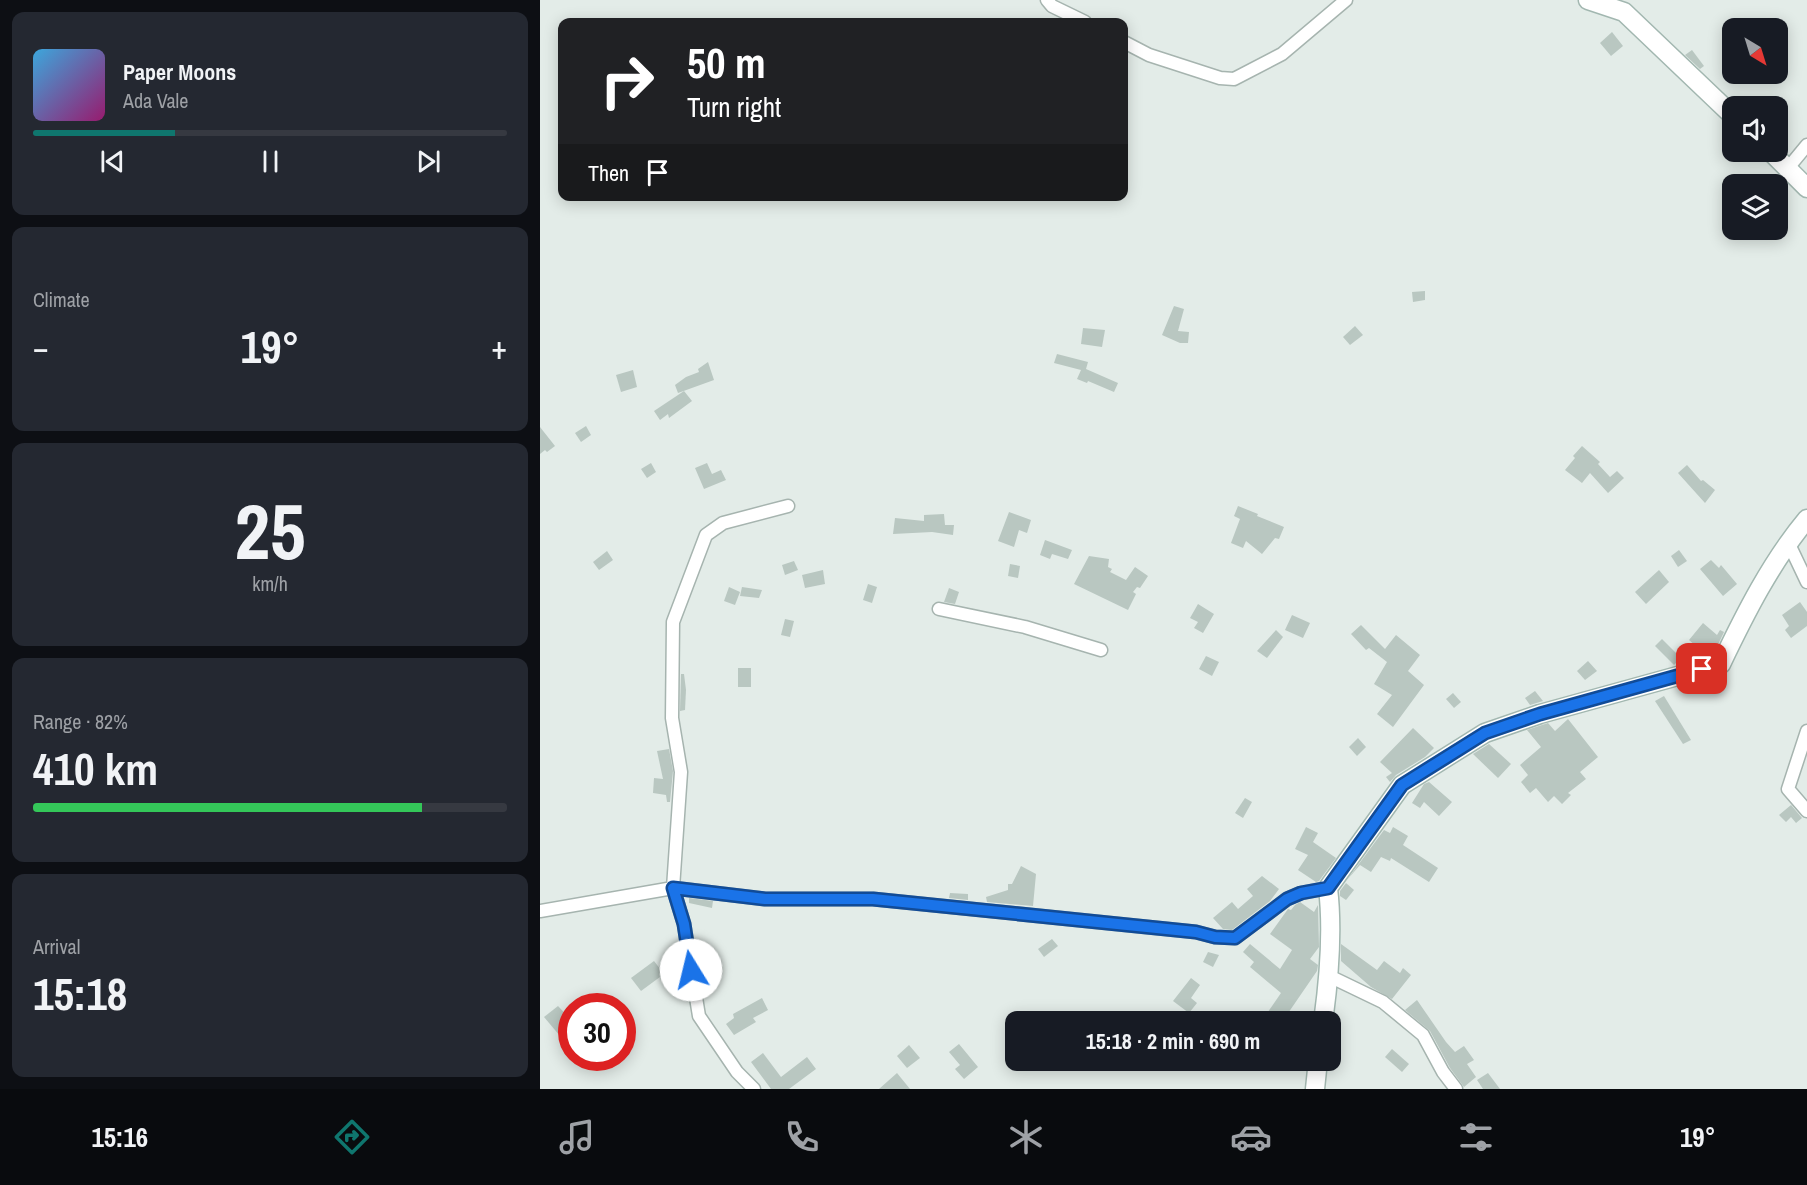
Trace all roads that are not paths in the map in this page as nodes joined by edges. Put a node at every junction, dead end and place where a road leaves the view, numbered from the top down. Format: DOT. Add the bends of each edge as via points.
graph roads {
  1 [pos="1047,0"];
  2 [pos="1346,0"];
  3 [pos="1588,0"];
  4 [pos="1077,18"];
  5 [pos="1128,44"];
  6 [pos="1722,105"];
  7 [pos="1807,145"];
  8 [pos="1782,162"];
  9 [pos="1788,168"];
  10 [pos="1807,188"];
  11 [pos="789,506"];
  12 [pos="1807,519"];
  13 [pos="1788,542"];
  14 [pos="1807,582"];
  15 [pos="939,609"];
  16 [pos="1101,650"];
  17 [pos="1807,731"];
  18 [pos="1807,811"];
  19 [pos="673,888"];
  20 [pos="1328,888"];
  21 [pos="540,911"];
  22 [pos="1329,976"];
  23 [pos="1324,1011"];
  24 [pos="1317,1071"];
  25 [pos="754,1089"];
  26 [pos="1315,1089"];
  27 [pos="1456,1089"];
  1 -- 4 [label="street"];
  2 -- 5 [label="street" via="1282,54 1234,79 1149,55"];
  3 -- 6 [label="street" via="1624,12"];
  7 -- 9 [label="street"];
  8 -- 9 [label="street"];
  9 -- 10 [label="street"];
  11 -- 19 [label="street" via="723,523 706,535 673,622 672,718 681,772"];
  12 -- 13 [label="street"];
  13 -- 14 [label="street"];
  13 -- 20 [label="street" via="1721,664 1485,733 1402,785"];
  15 -- 16 [label="street" via="1025,627"];
  17 -- 18 [label="street" via="1788,789"];
  19 -- 20 [label="street" via="765,899 873,899 1235,938 1287,899"];
  19 -- 21 [label="street"];
  19 -- 25 [label="street" via="684,924 699,1016 737,1072"];
  20 -- 22 [label="street"];
  22 -- 23 [label="street"];
  22 -- 27 [label="street" via="1383,1002 1423,1035"];
  24 -- 26 [label="street"];
}
